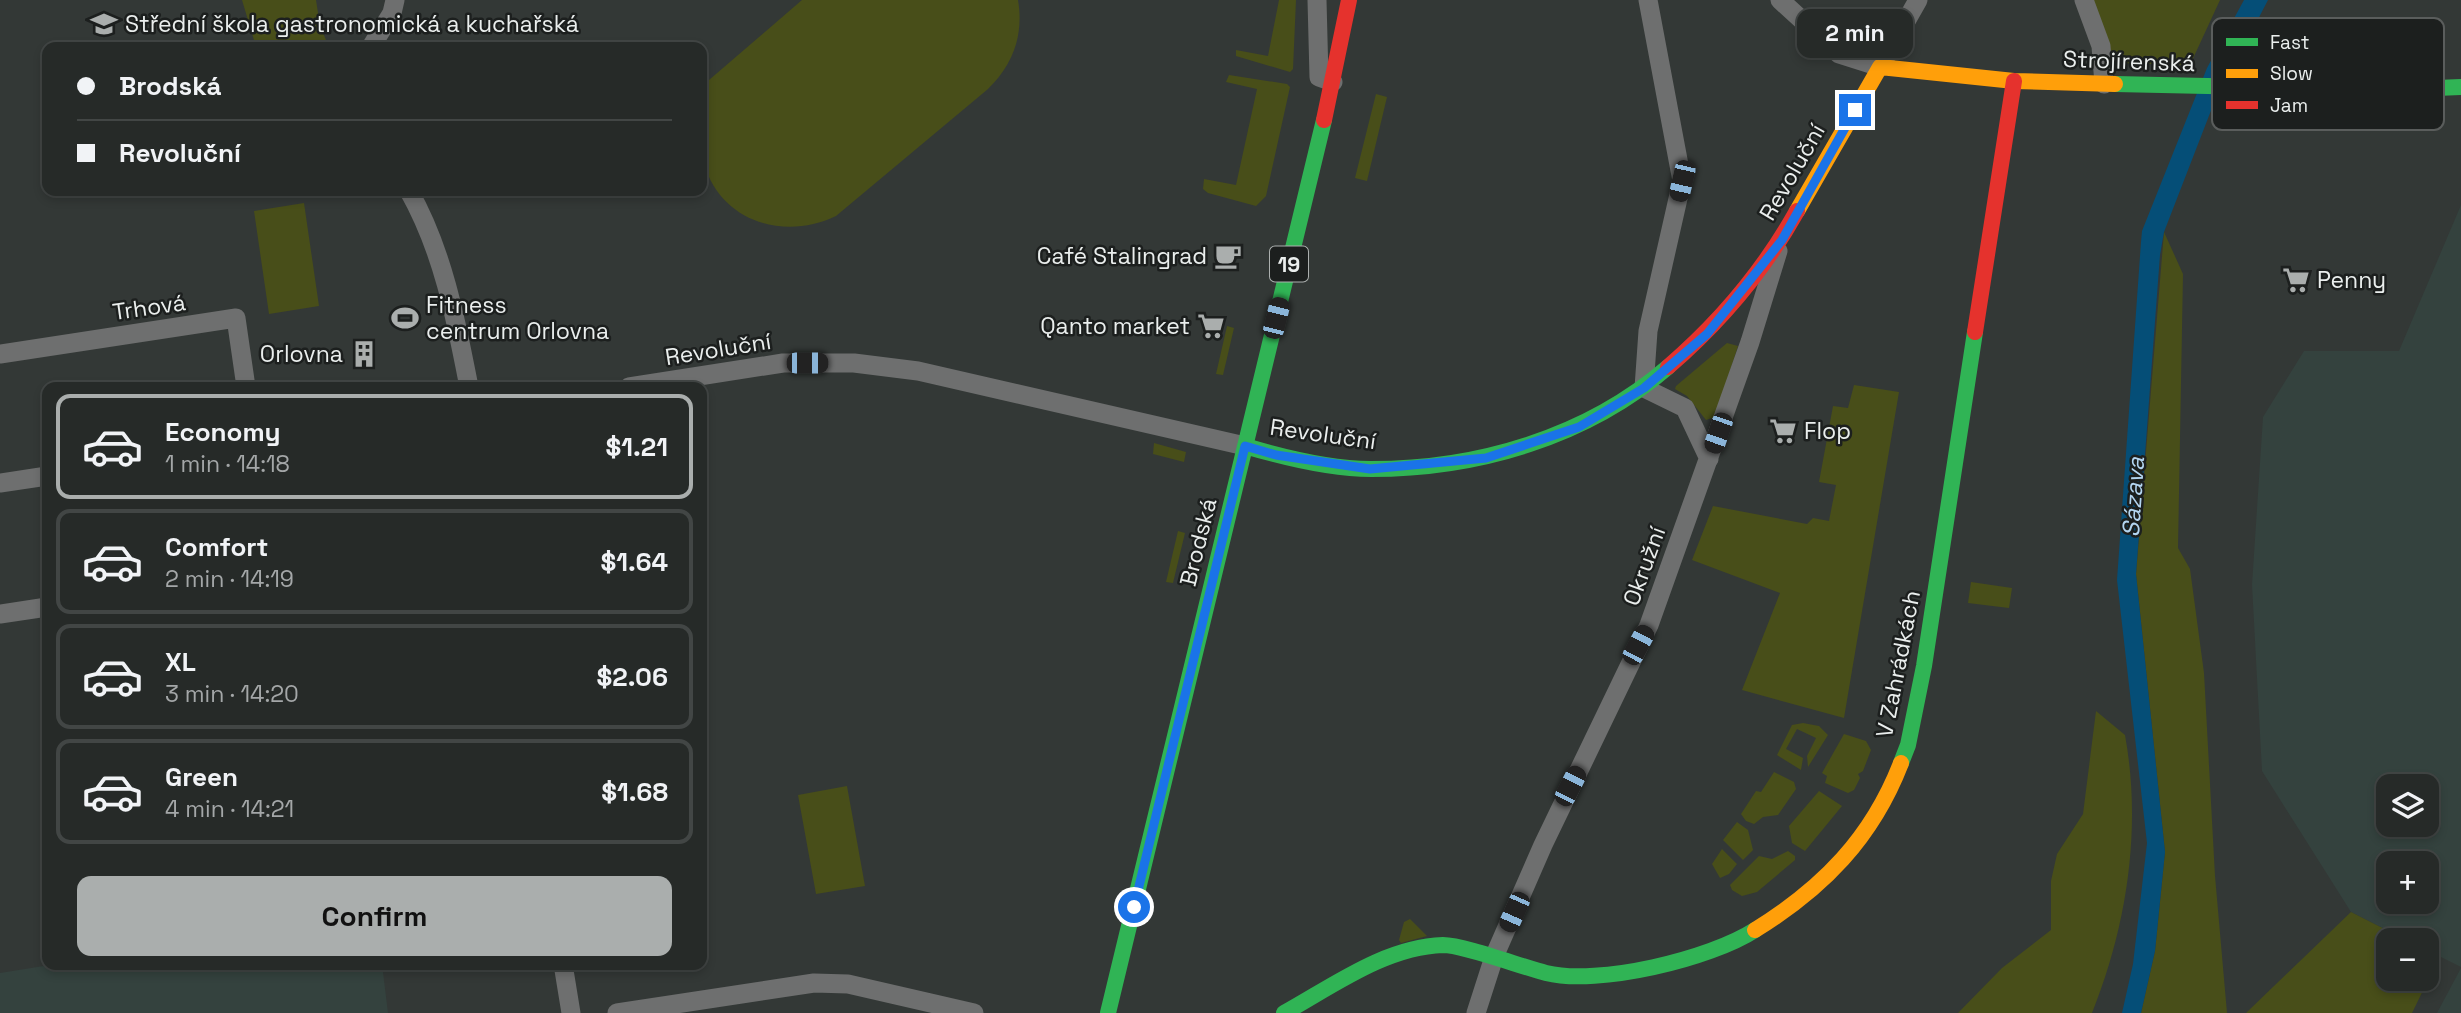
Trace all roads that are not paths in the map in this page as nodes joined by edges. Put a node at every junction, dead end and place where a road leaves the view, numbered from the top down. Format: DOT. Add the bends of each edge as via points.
graph roads {
  1 [pos="395,0"];
  2 [pos="1317,0"];
  3 [pos="1349,0"];
  4 [pos="1648,0"];
  5 [pos="1780,0"];
  6 [pos="1918,0"];
  7 [pos="2084,0"];
  8 [pos="374,42"];
  9 [pos="1880,67"];
  10 [pos="2014,81"];
  11 [pos="1333,82"];
  12 [pos="2104,84"];
  13 [pos="2212,86"];
  14 [pos="411,196"];
  15 [pos="1782,240"];
  16 [pos="0,354"];
  17 [pos="245,382"];
  18 [pos="468,382"];
  19 [pos="661,382"];
  20 [pos="1644,388"];
  21 [pos="1245,446"];
  22 [pos="1709,459"];
  23 [pos="42,477"];
  24 [pos="0,483"];
  25 [pos="42,608"];
  26 [pos="0,614"];
  27 [pos="1494,957"];
  28 [pos="564,970"];
  29 [pos="571,1013"];
  30 [pos="617,1013"];
  31 [pos="974,1013"];
  32 [pos="1108,1013"];
  33 [pos="1284,1013"];
  34 [pos="1476,1013"];
  1 -- 8 [label="street"];
  2 -- 11 [label="street" via="1319,77"];
  3 -- 11 [label="street, 19"];
  4 -- 20 [label="street" via="1682,181 1648,331"];
  5 -- 9 [label="street" via="1839,54"];
  6 -- 9 [label="street"];
  7 -- 12 [label="street" via="2101,46"];
  9 -- 10 [label="street, Strojírenská"];
  9 -- 15 [label="street, Revoluční"];
  10 -- 12 [label="street, Strojírenská"];
  10 -- 27 [label="street, V Zahrádkách" via="1924,666 1908,745 1886,799 1860,841 1797,904 1743,938 1672,963 1601,976 1550,974"];
  11 -- 21 [label="street, Brodská / 19"];
  12 -- 13 [label="street, Strojírenská"];
  14 -- 18 [label="street" via="440,263"];
  15 -- 20 [label="street, Revoluční" via="1707,334"];
  15 -- 22 [label="street, Okružní"];
  16 -- 17 [label="street, Trhová" via="236,318"];
  19 -- 21 [label="street, Revoluční" via="783,363 854,363 918,372"];
  20 -- 21 [label="street, Revoluční" via="1579,427 1486,458 1370,469"];
  20 -- 22 [label="street" via="1685,408"];
  21 -- 32 [label="street, Brodská / 19"];
  22 -- 27 [label="street, Okružní" via="1649,625"];
  23 -- 24 [label="street"];
  25 -- 26 [label="street"];
  27 -- 33 [label="street, V Zahrádkách" via="1445,945 1389,955"];
  27 -- 34 [label="street, Okružní"];
  28 -- 29 [label="street"];
  30 -- 31 [label="street" via="814,983 848,984"];
}
